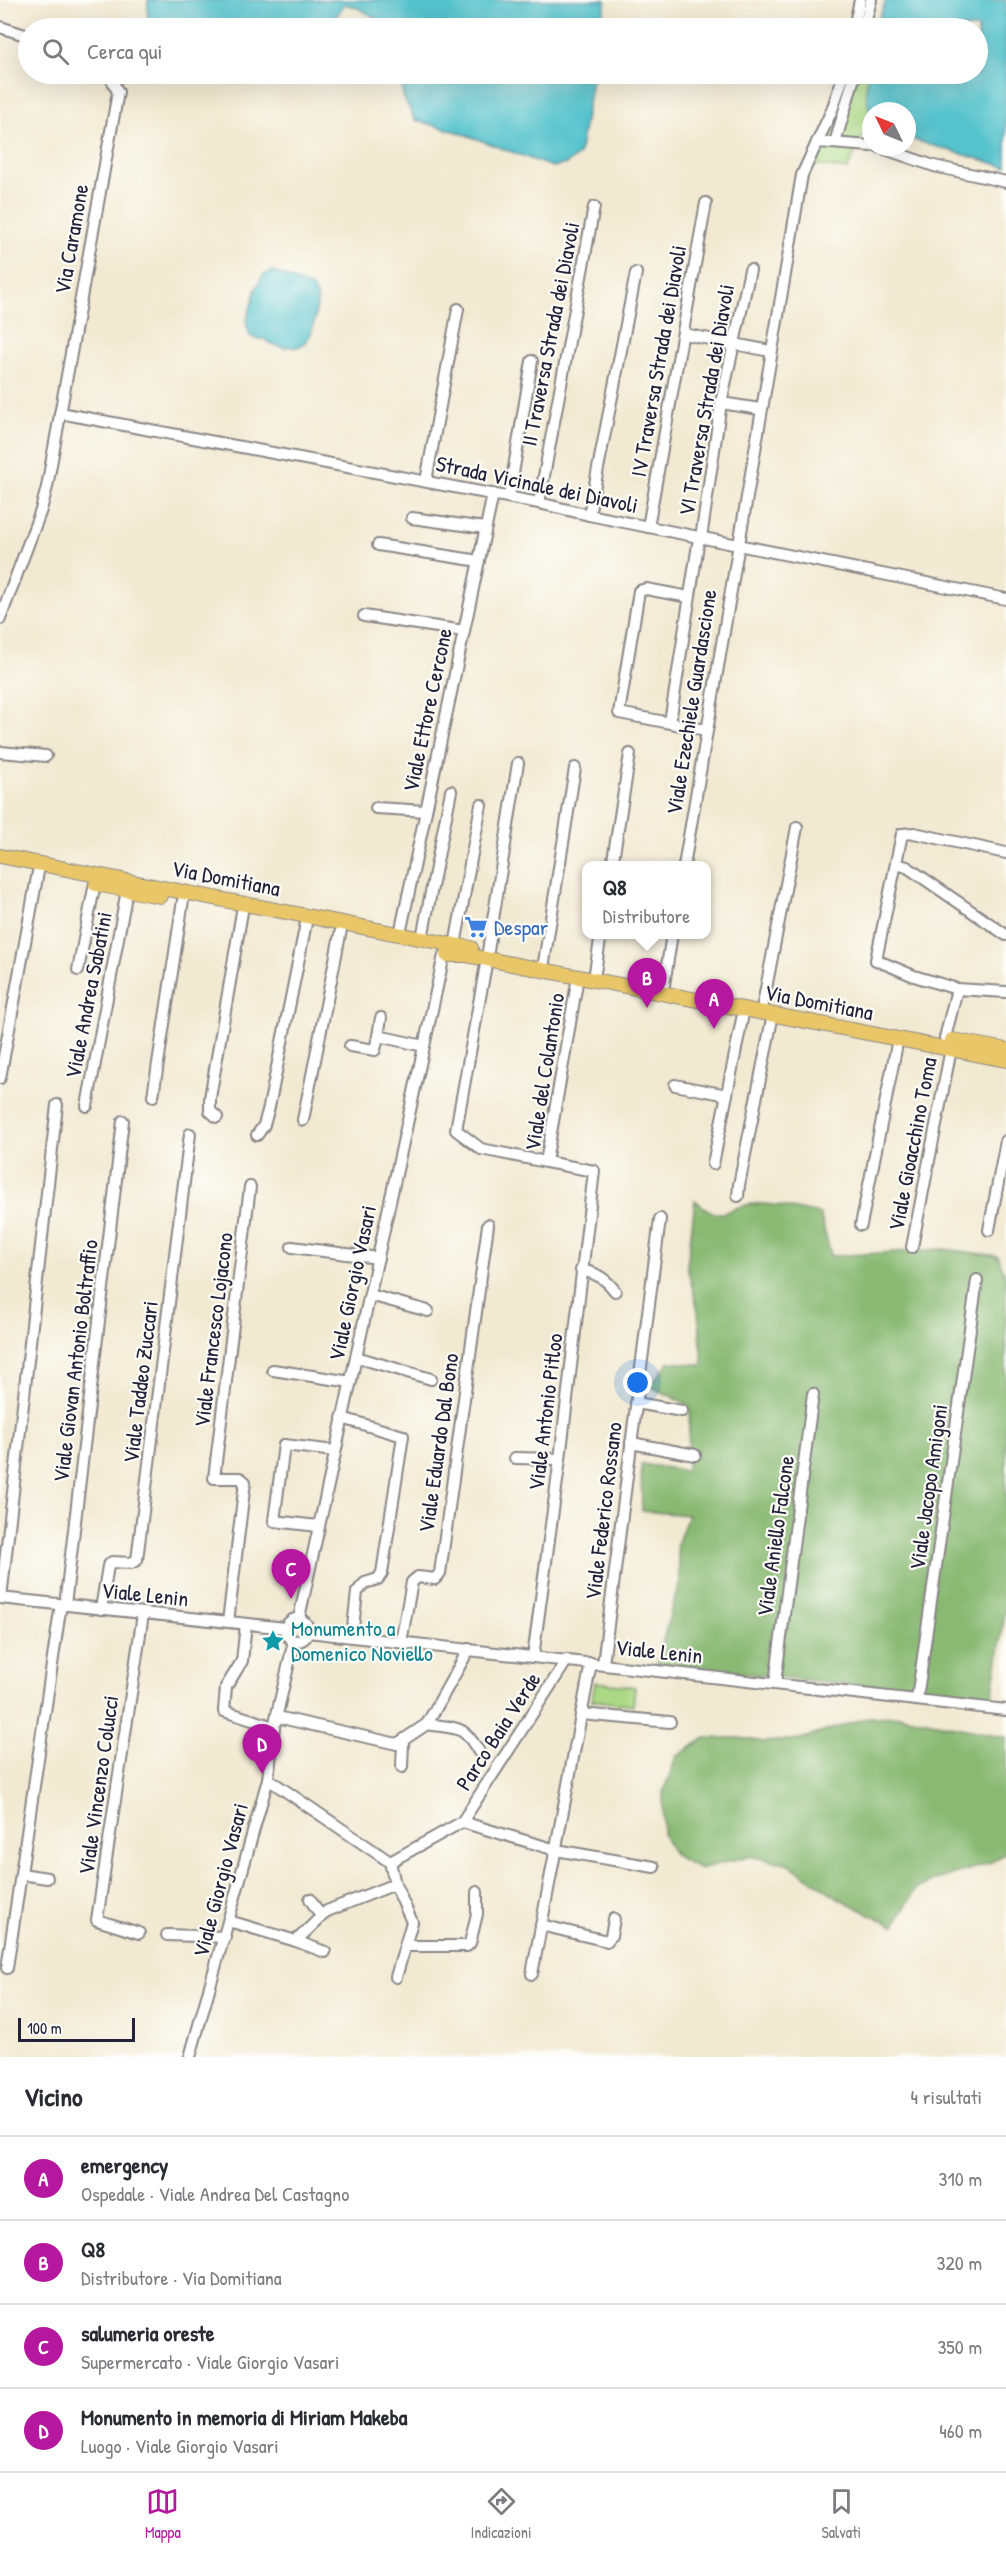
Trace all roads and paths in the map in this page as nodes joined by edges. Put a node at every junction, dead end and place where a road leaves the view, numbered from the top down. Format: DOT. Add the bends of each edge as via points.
graph roads {
  1 [pos="860,0"];
  2 [pos="871,0"];
  3 [pos="856,18"];
  4 [pos="866,18"];
  5 [pos="0,27"];
  6 [pos="18,33"];
  7 [pos="114,84"];
  8 [pos="841,84"];
  9 [pos="852,84"];
  10 [pos="817,142"];
  11 [pos="835,143"];
  12 [pos="862,145"];
  13 [pos="905,156"];
  14 [pos="1006,182"];
  15 [pos="706,203"];
  16 [pos="594,207"];
  17 [pos="750,270"];
  18 [pos="636,273"];
  19 [pos="458,309"];
  20 [pos="684,334"];
  21 [pos="735,344"];
  22 [pos="770,351"];
  23 [pos="532,360"];
  24 [pos="722,403"];
  25 [pos="760,409"];
  26 [pos="60,413"];
  27 [pos="426,481"];
  28 [pos="493,494"];
  29 [pos="509,497"];
  30 [pos="539,503"];
  31 [pos="589,515"];
  32 [pos="412,518"];
  33 [pos="648,527"];
  34 [pos="485,528"];
  35 [pos="700,538"];
  36 [pos="378,545"];
  37 [pos="737,545"];
  38 [pos="479,561"];
  39 [pos="689,597"];
  40 [pos="1006,599"];
  41 [pos="364,616"];
  42 [pos="0,619"];
  43 [pos="464,631"];
  44 [pos="670,723"];
  45 [pos="706,730"];
  46 [pos="0,752"];
  47 [pos="630,754"];
  48 [pos="46,756"];
  49 [pos="518,763"];
  50 [pos="575,768"];
  51 [pos="451,791"];
  52 [pos="481,805"];
  53 [pos="376,808"];
  54 [pos="426,811"];
  55 [pos="797,827"];
  56 [pos="1006,853"];
  57 [pos="0,856"];
  58 [pos="613,861"];
  59 [pos="685,861"];
  60 [pos="896,864"];
  61 [pos="0,865"];
  62 [pos="38,872"];
  63 [pos="95,884"];
  64 [pos="127,890"];
  65 [pos="183,900"];
  66 [pos="242,912"];
  67 [pos="306,923"];
  68 [pos="341,930"];
  69 [pos="400,934"];
  70 [pos="1006,935"];
  71 [pos="422,938"];
  72 [pos="600,939"];
  73 [pos="671,939"];
  74 [pos="446,949"];
  75 [pos="487,955"];
  76 [pos="544,962"];
  77 [pos="78,970"];
  78 [pos="595,972"];
  79 [pos="578,977"];
  80 [pos="664,985"];
  81 [pos="957,989"];
  82 [pos="1006,992"];
  83 [pos="768,1009"];
  84 [pos="744,1010"];
  85 [pos="381,1018"];
  86 [pos="378,1036"];
  87 [pos="898,1039"];
  88 [pos="948,1044"];
  89 [pos="350,1046"];
  90 [pos="424,1046"];
  91 [pos="1006,1050"];
  92 [pos="1006,1060"];
  93 [pos="0,1077"];
  94 [pos="675,1085"];
  95 [pos="727,1095"];
  96 [pos="153,1096"];
  97 [pos="57,1105"];
  98 [pos="87,1106"];
  99 [pos="217,1117"];
  100 [pos="303,1120"];
  101 [pos="123,1121"];
  102 [pos="190,1134"];
  103 [pos="257,1135"];
  104 [pos="1006,1141"];
  105 [pos="546,1162"];
  106 [pos="713,1164"];
  107 [pos="594,1171"];
  108 [pos="250,1187"];
  109 [pos="738,1196"];
  110 [pos="660,1219"];
  111 [pos="861,1224"];
  112 [pos="488,1225"];
  113 [pos="989,1230"];
  114 [pos="292,1247"];
  115 [pos="912,1247"];
  116 [pos="378,1258"];
  117 [pos="581,1270"];
  118 [pos="976,1280"];
  119 [pos="615,1292"];
  120 [pos="370,1295"];
  121 [pos="428,1311"];
  122 [pos="356,1357"];
  123 [pos="273,1370"];
  124 [pos="431,1379"];
  125 [pos="351,1382"];
  126 [pos="813,1394"];
  127 [pos="636,1402"];
  128 [pos="682,1411"];
  129 [pos="342,1418"];
  130 [pos="631,1443"];
  131 [pos="335,1451"];
  132 [pos="695,1455"];
  133 [pos="515,1458"];
  134 [pos="560,1459"];
  135 [pos="318,1526"];
  136 [pos="0,1598"];
  137 [pos="63,1604"];
  138 [pos="101,1609"];
  139 [pos="143,1614"];
  140 [pos="299,1618"];
  141 [pos="228,1622"];
  142 [pos="246,1624"];
  143 [pos="286,1628"];
  144 [pos="308,1632"];
  145 [pos="352,1636"];
  146 [pos="294,1641"];
  147 [pos="400,1642"];
  148 [pos="469,1649"];
  149 [pos="533,1657"];
  150 [pos="567,1660"];
  151 [pos="597,1664"];
  152 [pos="775,1683"];
  153 [pos="917,1698"];
  154 [pos="1006,1710"];
  155 [pos="581,1714"];
  156 [pos="275,1722"];
  157 [pos="670,1722"];
  158 [pos="427,1724"];
  159 [pos="403,1742"];
  160 [pos="479,1752"];
  161 [pos="402,1767"];
  162 [pos="268,1779"];
  163 [pos="462,1822"];
  164 [pos="556,1850"];
  165 [pos="390,1862"];
  166 [pos="654,1867"];
  167 [pos="21,1874"];
  168 [pos="46,1878"];
  169 [pos="395,1884"];
  170 [pos="477,1892"];
  171 [pos="310,1899"];
  172 [pos="321,1916"];
  173 [pos="614,1919"];
  174 [pos="229,1921"];
  175 [pos="541,1925"];
  176 [pos="139,1932"];
  177 [pos="167,1935"];
  178 [pos="225,1937"];
  179 [pos="296,1941"];
  180 [pos="406,1946"];
  181 [pos="325,1952"];
  182 [pos="7,1968"];
  183 [pos="532,1974"];
  184 [pos="396,1977"];
  185 [pos="190,2057"];
  1 -- 3 [label="street"];
  2 -- 4 [label="street"];
  5 -- 6 [label="street"];
  7 -- 26 [label="street, Via Caramone" via="118,92"];
  8 -- 10 [label="street, Viale Ezechiele Guardascione"];
  9 -- 11 [label="street"];
  10 -- 11 [label="street"];
  10 -- 22 [label="street, Viale Ezechiele Guardascione" via="802,175"];
  11 -- 12 [label="street"];
  13 -- 14 [label="street"];
  15 -- 20 [label="street, IV Traversa Strada dei Diavoli"];
  16 -- 30 [label="street, II Traversa Strada dei Diavoli"];
  17 -- 21 [label="street, VI Traversa Strada dei Diavoli"];
  18 -- 31 [label="street"];
  19 -- 27 [label="street"];
  20 -- 21 [label="street"];
  20 -- 33 [label="street, IV Traversa Strada dei Diavoli"];
  21 -- 22 [label="street"];
  21 -- 24 [label="street, VI Traversa Strada dei Diavoli"];
  22 -- 25 [label="street, Viale Ezechiele Guardascione"];
  23 -- 29 [label="street"];
  24 -- 25 [label="street"];
  24 -- 35 [label="street, VI Traversa Strada dei Diavoli"];
  25 -- 37 [label="street, Viale Ezechiele Guardascione"];
  26 -- 27 [label="street, Strada Vicinale dei Diavoli"];
  26 -- 42 [label="street, Via Caramone" via="44,499"];
  27 -- 28 [label="street, Strada Vicinale dei Diavoli"];
  28 -- 29 [label="street, Strada Vicinale dei Diavoli"];
  28 -- 34 [label="street, Viale Ettore Cercone"];
  29 -- 30 [label="street, Strada Vicinale dei Diavoli"];
  30 -- 31 [label="street, Strada Vicinale dei Diavoli"];
  31 -- 33 [label="street, Strada Vicinale dei Diavoli"];
  32 -- 34 [label="street"];
  33 -- 35 [label="street, Strada Vicinale dei Diavoli"];
  34 -- 38 [label="street, Viale Ettore Cercone"];
  35 -- 37 [label="street, Strada Vicinale dei Diavoli"];
  35 -- 39 [label="street, VI Traversa Strada dei Diavoli"];
  36 -- 38 [label="street"];
  37 -- 40 [label="street, Strada Vicinale dei Diavoli"];
  37 -- 45 [label="street, Viale Ezechiele Guardascione"];
  38 -- 43 [label="street, Viale Ettore Cercone"];
  39 -- 44 [label="street, VI Traversa Strada dei Diavoli"];
  39 -- 44 [label="street" via="639,591 621,702 620,713"];
  41 -- 43 [label="street"];
  43 -- 54 [label="street, Viale Ettore Cercone"];
  44 -- 45 [label="street"];
  45 -- 59 [label="street, Viale Ezechiele Guardascione"];
  46 -- 48 [label="street"];
  47 -- 58 [label="street"];
  49 -- 75 [label="street"];
  50 -- 76 [label="street"];
  51 -- 71 [label="street"];
  52 -- 74 [label="street, Viale Giorgio Vasari"];
  53 -- 54 [label="street"];
  54 -- 69 [label="street, Viale Ettore Cercone"];
  55 -- 83 [label="street"];
  56 -- 60 [label="street" via="906,832 902,834"];
  57 -- 69 [label="main road, Via Domitiana"];
  60 -- 70 [label="street" via="907,867"];
  60 -- 81 [label="street" via="876,960"];
  61 -- 62 [label="main road, Via Domitiana"];
  62 -- 63 [label="main road, Via Domitiana"];
  62 -- 93 [label="street"];
  63 -- 64 [label="main road, Via Domitiana"];
  63 -- 77 [label="street"];
  64 -- 65 [label="main road, Via Domitiana"];
  64 -- 98 [label="street, Viale Andrea Sabatini"];
  65 -- 66 [label="main road, Via Domitiana"];
  65 -- 96 [label="street"];
  66 -- 67 [label="main road, Via Domitiana"];
  66 -- 99 [label="street" via="210,1098 210,1110"];
  67 -- 68 [label="main road, Via Domitiana"];
  67 -- 103 [label="street" via="269,1107"];
  68 -- 74 [label="main road, Via Domitiana"];
  68 -- 100 [label="street"];
  69 -- 71 [label="main road, Via Domitiana"];
  71 -- 74 [label="main road, Via Domitiana"];
  72 -- 78 [label="street"];
  73 -- 80 [label="street"];
  74 -- 75 [label="main road, Via Domitiana"];
  74 -- 90 [label="street, Viale Giorgio Vasari"];
  75 -- 76 [label="main road, Via Domitiana"];
  75 -- 79 [label="main road, Via Domitiana"];
  75 -- 105 [label="street" via="456,1130 481,1149"];
  76 -- 78 [label="main road, Via Domitiana"];
  78 -- 80 [label="main road, Via Domitiana"];
  79 -- 84 [label="main road, Via Domitiana"];
  79 -- 105 [label="street, Viale del Colantonio"];
  80 -- 83 [label="main road, Via Domitiana"];
  81 -- 82 [label="street"];
  81 -- 88 [label="street, Viale Gioacchino Toma"];
  83 -- 84 [label="main road, Via Domitiana"];
  83 -- 87 [label="main road, Via Domitiana"];
  83 -- 88 [label="main road, Via Domitiana"];
  83 -- 109 [label="street"];
  84 -- 95 [label="street"];
  85 -- 86 [label="street"];
  86 -- 89 [label="street" via="375,1050"];
  86 -- 90 [label="street"];
  87 -- 88 [label="main road, Via Domitiana"];
  87 -- 111 [label="street"];
  88 -- 91 [label="main road, Via Domitiana"];
  88 -- 92 [label="main road, Via Domitiana"];
  88 -- 115 [label="street, Viale Gioacchino Toma"];
  90 -- 116 [label="street, Viale Giorgio Vasari"];
  94 -- 95 [label="street"];
  95 -- 106 [label="street"];
  97 -- 136 [label="street"];
  101 -- 137 [label="street, Viale Giovan Antonio Boltraffio"];
  102 -- 138 [label="street, Viale Taddeo Zuccari" via="137,1560 112,1562 108,1566"];
  104 -- 113 [label="street"];
  105 -- 107 [label="street, Viale del Colantonio"];
  107 -- 117 [label="street, Viale Antonio Pitloo"];
  108 -- 141 [label="street, Viale Francesco Lojacono" via="214,1478 240,1478 245,1482"];
  110 -- 127 [label="street, Viale Federico Rossano"];
  112 -- 147 [label="street, Viale Eduardo Dal Bono" via="440,1576 418,1577 412,1582"];
  114 -- 116 [label="street"];
  116 -- 120 [label="street, Viale Giorgio Vasari"];
  117 -- 119 [label="street" via="607,1281"];
  117 -- 134 [label="street, Viale Antonio Pitloo"];
  118 -- 153 [label="street, Viale Jacopo Amigoni"];
  120 -- 121 [label="street"];
  120 -- 122 [label="street, Viale Giorgio Vasari"];
  122 -- 124 [label="street"];
  122 -- 125 [label="street, Viale Giorgio Vasari"];
  123 -- 125 [label="street"];
  125 -- 129 [label="street, Viale Giorgio Vasari"];
  126 -- 152 [label="street, Viale Aniello Falcone"];
  127 -- 128 [label="street"];
  127 -- 130 [label="street, Viale Federico Rossano"];
  129 -- 131 [label="street, Viale Giorgio Vasari"];
  129 -- 145 [label="street" via="403,1436 382,1573 357,1592"];
  130 -- 132 [label="street"];
  130 -- 151 [label="street, Viale Federico Rossano"];
  131 -- 135 [label="street, Viale Giorgio Vasari"];
  131 -- 135 [label="street" via="284,1446 274,1521"];
  133 -- 134 [label="street"];
  134 -- 149 [label="street, Viale Antonio Pitloo"];
  135 -- 140 [label="street, Viale Giorgio Vasari"];
  136 -- 137 [label="street, Viale Lenin"];
  137 -- 138 [label="street, Viale Lenin"];
  137 -- 167 [label="street, Viale Giovan Antonio Boltraffio"];
  138 -- 139 [label="street, Viale Lenin"];
  139 -- 141 [label="street, Viale Lenin"];
  139 -- 176 [label="street, Viale Vincenzo Colucci" via="98,1920"];
  140 -- 143 [label="street" via="291,1620"];
  140 -- 144 [label="street" via="306,1622"];
  141 -- 142 [label="street, Viale Lenin"];
  142 -- 143 [label="street, Viale Lenin"];
  142 -- 156 [label="street" via="242,1661 226,1687 224,1711"];
  143 -- 146 [label="street" via="287,1636"];
  144 -- 145 [label="street, Viale Lenin"];
  144 -- 146 [label="street" via="303,1640"];
  145 -- 147 [label="street, Viale Lenin"];
  146 -- 156 [label="street, Viale Giorgio Vasari"];
  147 -- 148 [label="street, Viale Lenin"];
  148 -- 149 [label="street, Viale Lenin"];
  148 -- 158 [label="street"];
  149 -- 150 [label="street, Viale Lenin"];
  150 -- 151 [label="street, Viale Lenin"];
  150 -- 163 [label="street, Parco Baia Verde"];
  151 -- 152 [label="street, Viale Lenin"];
  151 -- 155 [label="street"];
  152 -- 153 [label="street, Viale Lenin"];
  153 -- 154 [label="street, Viale Lenin"];
  155 -- 157 [label="street"];
  155 -- 164 [label="street"];
  156 -- 159 [label="street"];
  156 -- 162 [label="street, Viale Giorgio Vasari"];
  158 -- 159 [label="street"];
  158 -- 160 [label="street" via="468,1734"];
  159 -- 161 [label="street"];
  162 -- 165 [label="street"];
  162 -- 174 [label="street, Viale Giorgio Vasari"];
  163 -- 164 [label="street, Parco Baia Verde"];
  163 -- 165 [label="street, Parco Baia Verde"];
  164 -- 166 [label="street, Parco Baia Verde"];
  164 -- 175 [label="street"];
  165 -- 169 [label="street"];
  167 -- 168 [label="street"];
  167 -- 182 [label="street, Viale Giovan Antonio Boltraffio"];
  169 -- 172 [label="street"];
  169 -- 180 [label="street" via="412,1922"];
  170 -- 180 [label="street" via="470,1944"];
  171 -- 172 [label="street"];
  172 -- 179 [label="street"];
  173 -- 175 [label="street" via="607,1941"];
  174 -- 178 [label="street, Viale Giorgio Vasari"];
  174 -- 179 [label="street"];
  175 -- 183 [label="street"];
  177 -- 178 [label="street"];
  178 -- 185 [label="street, Viale Giorgio Vasari"];
  179 -- 181 [label="street"];
  180 -- 184 [label="street"];
}
